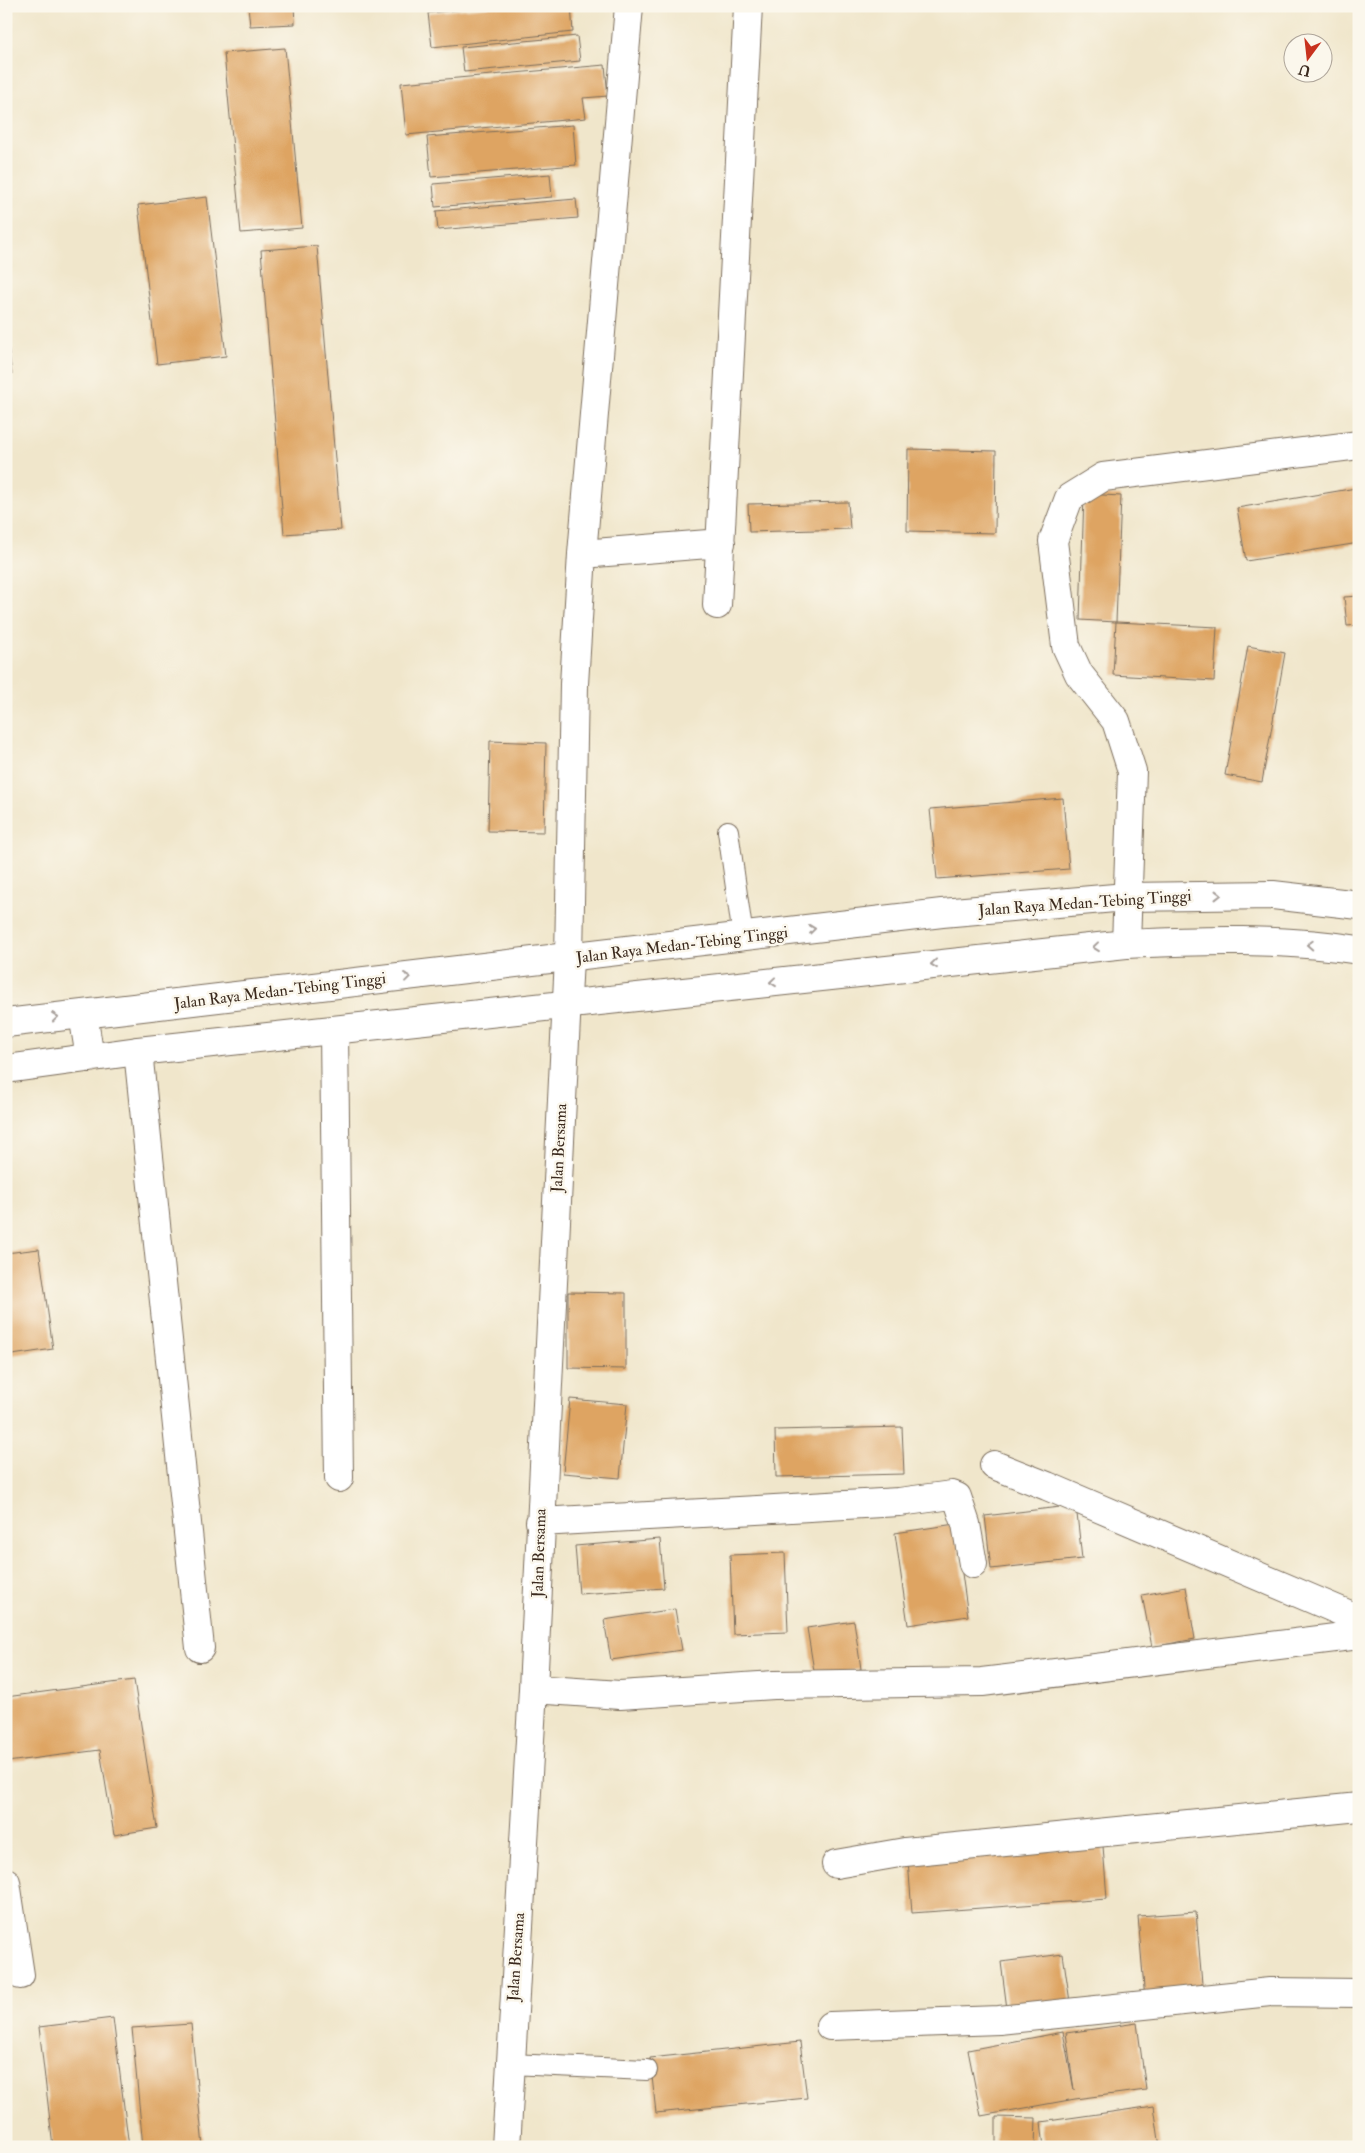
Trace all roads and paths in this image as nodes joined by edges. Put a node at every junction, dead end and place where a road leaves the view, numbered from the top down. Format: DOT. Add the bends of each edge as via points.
graph roads {
  1 [pos="629,6"];
  2 [pos="748,6"];
  3 [pos="1359,445"];
  4 [pos="721,544"];
  5 [pos="582,554"];
  6 [pos="717,605"];
  7 [pos="728,831"];
  8 [pos="1126,897"];
  9 [pos="1359,905"];
  10 [pos="743,937"];
  11 [pos="1126,944"];
  12 [pos="1359,950"];
  13 [pos="569,958"];
  14 [pos="566,1004"];
  15 [pos="83,1014"];
  16 [pos="6,1023"];
  17 [pos="334,1031"];
  18 [pos="138,1051"];
  19 [pos="90,1058"];
  20 [pos="6,1069"];
  21 [pos="994,1465"];
  22 [pos="339,1478"];
  23 [pos="540,1522"];
  24 [pos="973,1564"];
  25 [pos="1359,1620"];
  26 [pos="1359,1634"];
  27 [pos="200,1648"];
  28 [pos="533,1689"];
  29 [pos="1359,1807"];
  30 [pos="836,1864"];
  31 [pos="6,1882"];
  32 [pos="20,1975"];
  33 [pos="1359,1993"];
  34 [pos="830,2026"];
  35 [pos="510,2064"];
  36 [pos="647,2070"];
  37 [pos="506,2147"];
  1 -- 5 [label="main road, Jalan Bersama"];
  2 -- 4 [label="main road"];
  3 -- 8 [label="main road" via="1103,477 1069,498 1054,541 1066,646 1079,674 1116,721 1132,771"];
  4 -- 5 [label="main road"];
  4 -- 6 [label="main road"];
  5 -- 13 [label="main road, Jalan Bersama" via="574,684"];
  7 -- 10 [label="lane"];
  8 -- 9 [label="main road, Jalan Raya Medan-Tebing Tinggi, one-way" via="1272,895"];
  10 -- 8 [label="main road, Jalan Raya Medan-Tebing Tinggi, one-way" via="942,913"];
  8 -- 11 [label="main road"];
  10 -- 13 [label="main road, Jalan Raya Medan-Tebing Tinggi"];
  12 -- 11 [label="main road, one-way" via="1220,939"];
  11 -- 14 [label="main road, one-way"];
  13 -- 14 [label="main road, Jalan Bersama"];
  15 -- 13 [label="main road, Jalan Raya Medan-Tebing Tinggi, one-way"];
  14 -- 17 [label="main road"];
  14 -- 23 [label="main road, Jalan Bersama"];
  16 -- 15 [label="main road, Jalan Raya Medan-Tebing Tinggi, one-way"];
  15 -- 19 [label="main road"];
  17 -- 18 [label="main road"];
  17 -- 22 [label="main road"];
  18 -- 19 [label="main road"];
  18 -- 27 [label="main road"];
  19 -- 20 [label="main road"];
  21 -- 25 [label="main road"];
  23 -- 24 [label="main road" via="899,1502 952,1495 957,1496 966,1524"];
  23 -- 28 [label="main road, Jalan Bersama"];
  26 -- 28 [label="main road" via="982,1682 774,1685 620,1695"];
  28 -- 35 [label="main road, Jalan Bersama"];
  29 -- 30 [label="main road" via="904,1852"];
  31 -- 32 [label="main road"];
  33 -- 34 [label="main road" via="1270,1992 999,2020"];
  35 -- 36 [label="lane"];
  35 -- 37 [label="main road, Jalan Bersama"];
}
